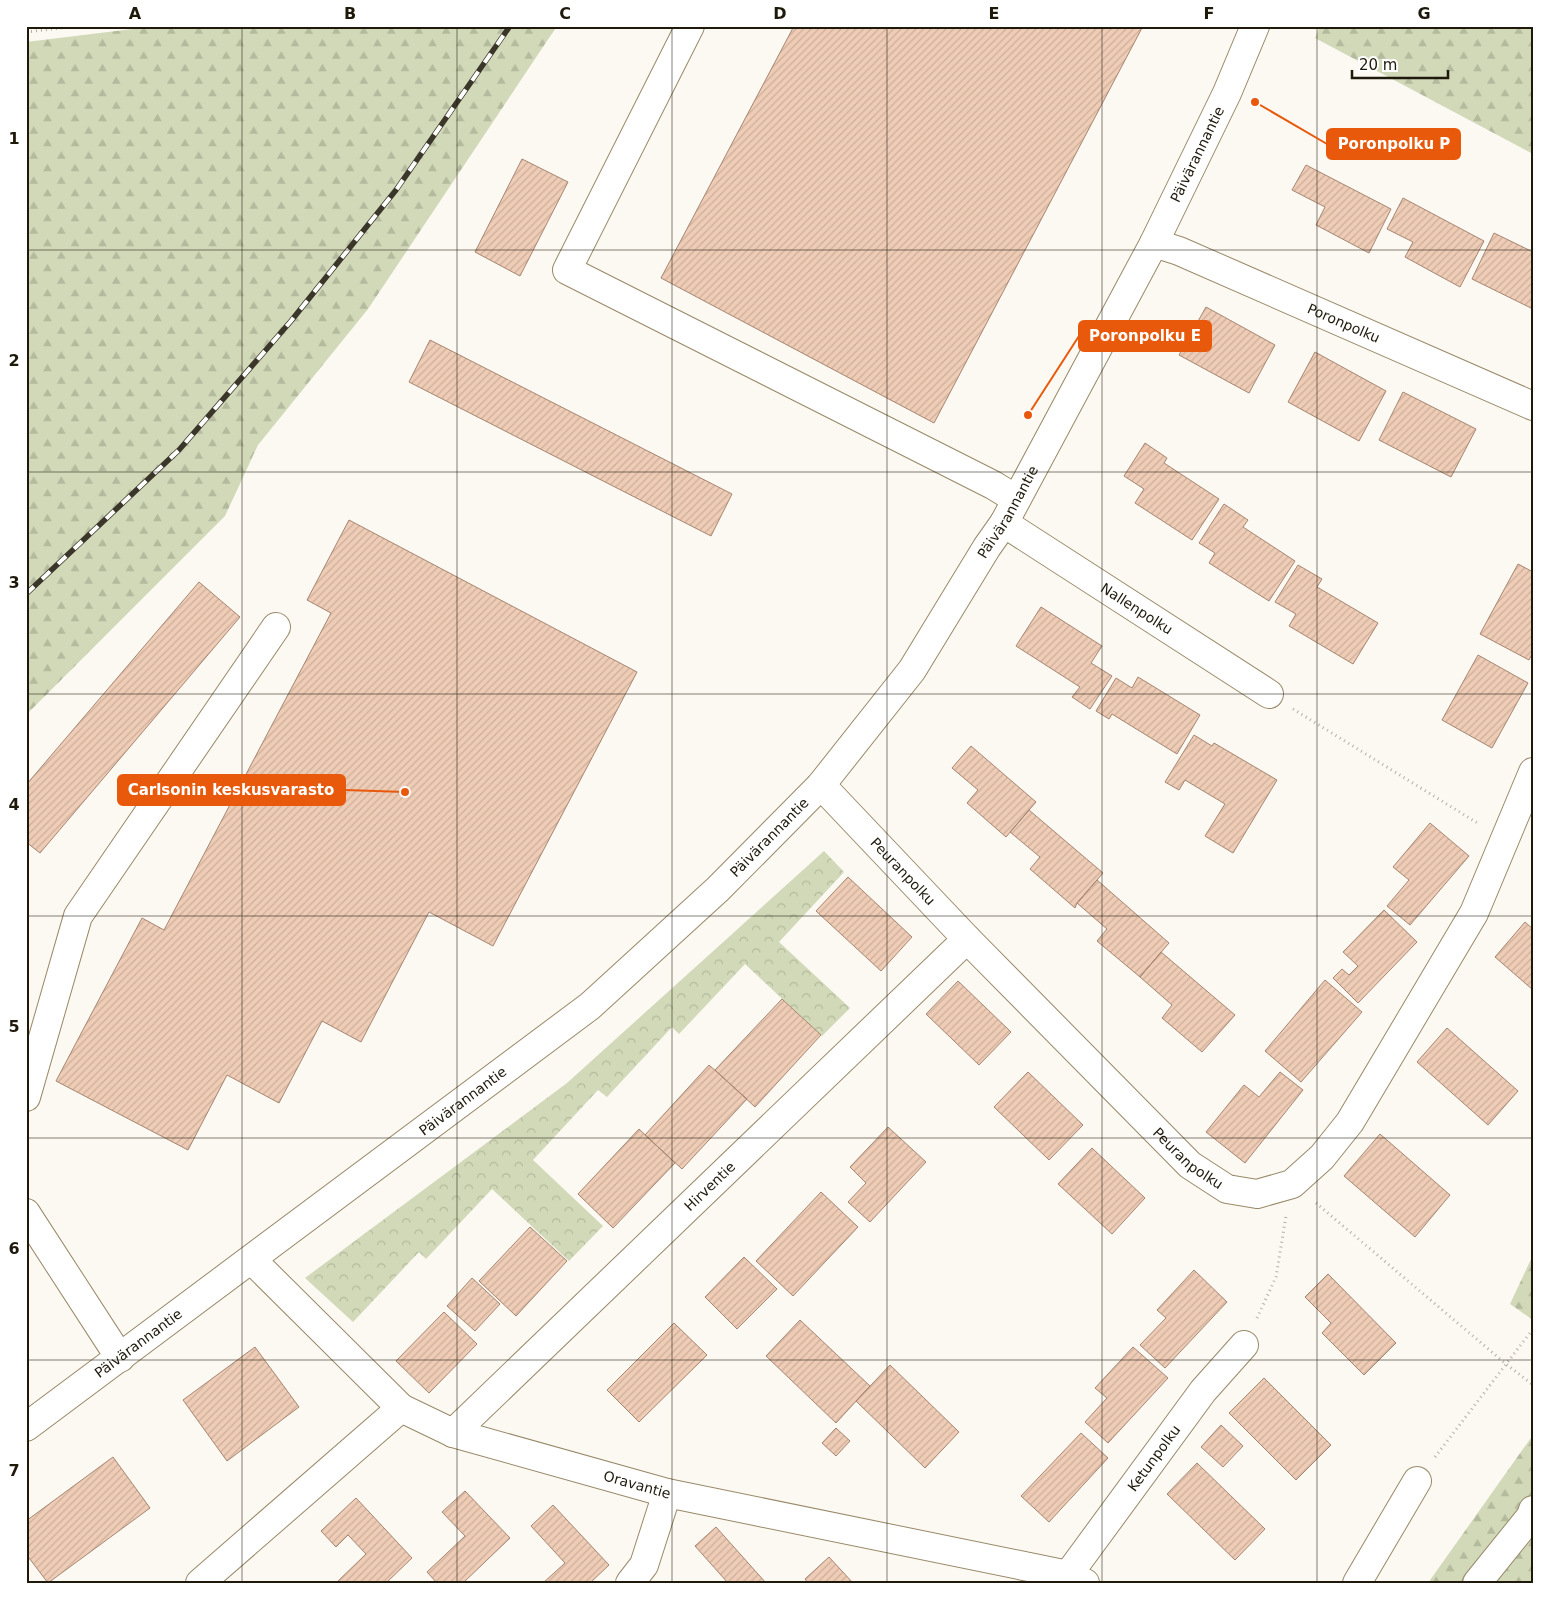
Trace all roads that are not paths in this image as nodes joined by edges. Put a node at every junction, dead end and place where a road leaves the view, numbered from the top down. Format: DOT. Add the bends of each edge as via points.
graph roads {
  1 [pos="690,26"];
  2 [pos="1255,26"];
  3 [pos="1154,243"];
  4 [pos="1533,406"];
  5 [pos="1016,499"];
  6 [pos="1004,523"];
  7 [pos="276,627"];
  8 [pos="1269,694"];
  9 [pos="1533,772"];
  10 [pos="821,785"];
  11 [pos="967,939"];
  12 [pos="26,1097"];
  13 [pos="26,1213"];
  14 [pos="252,1260"];
  15 [pos="1244,1345"];
  16 [pos="120,1358"];
  17 [pos="401,1408"];
  18 [pos="26,1427"];
  19 [pos="453,1433"];
  20 [pos="1417,1481"];
  21 [pos="667,1493"];
  22 [pos="1533,1510"];
  23 [pos="1060,1578"];
  24 [pos="200,1583"];
  25 [pos="630,1583"];
  26 [pos="1357,1583"];
  27 [pos="1477,1583"];
  1 -- 5 [label="street" via="567,270"];
  2 -- 3 [label="street, Päivärannantie" via="1227,93"];
  3 -- 4 [label="street, Poronpolku"];
  3 -- 5 [label="street, Päivärannantie"];
  5 -- 6 [label="street, Päivärannantie"];
  6 -- 8 [label="street, Nallenpolku"];
  6 -- 10 [label="street, Päivärannantie" via="912,670"];
  7 -- 12 [label="street" via="78,916"];
  9 -- 11 [label="street, Peuranpolku" via="1474,913 1350,1122 1322,1157 1292,1184 1257,1194 1227,1189 1190,1165"];
  10 -- 11 [label="street, Peuranpolku"];
  10 -- 14 [label="street, Päivärannantie" via="718,888 590,1006"];
  11 -- 19 [label="street, Hirventie"];
  13 -- 16 [label="street"];
  14 -- 16 [label="street, Päivärannantie"];
  14 -- 17 [label="street, Oravantie"];
  15 -- 23 [label="street, Ketunpolku" via="1203,1391"];
  16 -- 18 [label="street, Päivärannantie"];
  17 -- 19 [label="street, Oravantie"];
  17 -- 24 [label="street"];
  19 -- 21 [label="street, Oravantie"];
  20 -- 26 [label="street"];
  21 -- 23 [label="street, Oravantie"];
  21 -- 25 [label="street" via="644,1565"];
  22 -- 27 [label="street"];
}
